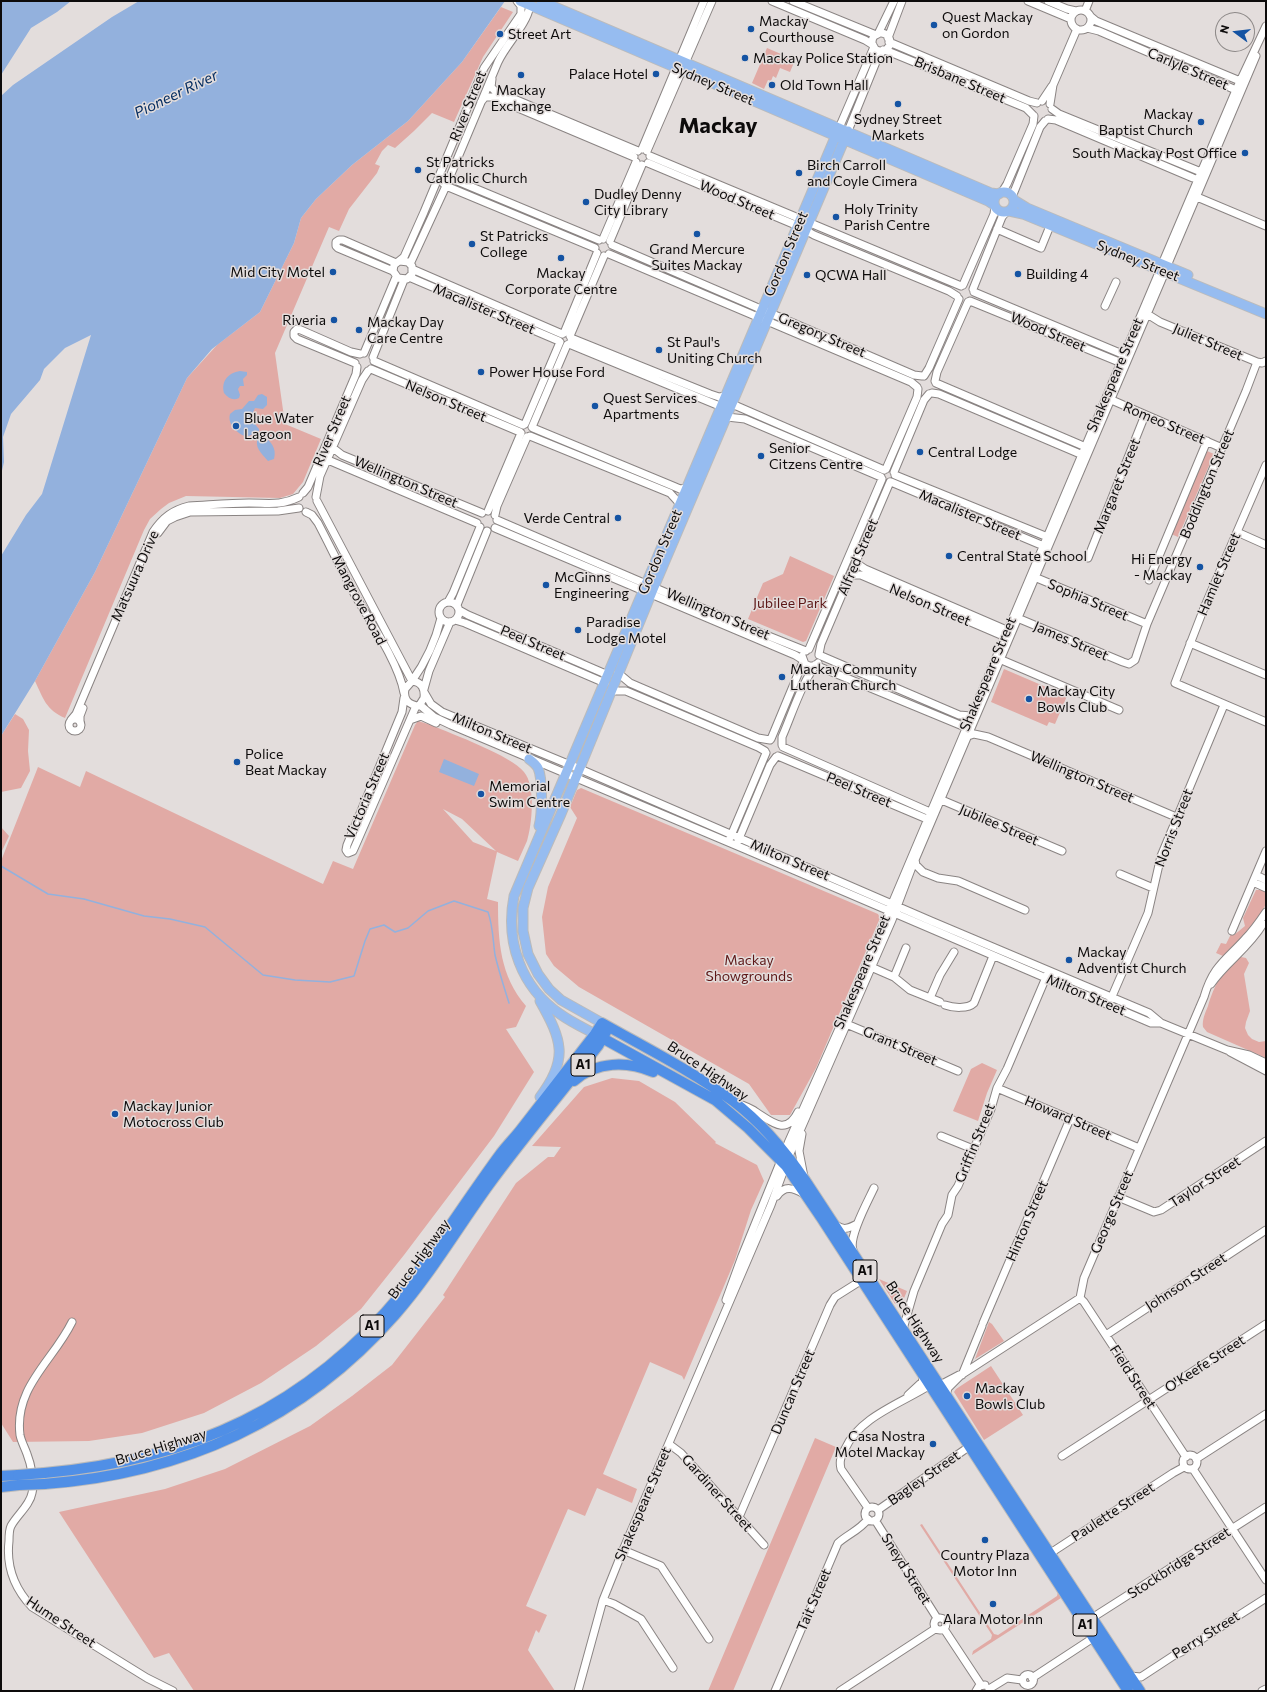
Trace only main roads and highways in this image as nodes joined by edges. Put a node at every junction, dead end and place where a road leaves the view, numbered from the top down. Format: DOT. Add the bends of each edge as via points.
graph roads {
  1 [pos="519,1"];
  2 [pos="541,1"];
  3 [pos="530,3"];
  4 [pos="562,16"];
  5 [pos="842,134"];
  6 [pos="1001,193"];
  7 [pos="1013,198"];
  8 [pos="995,206"];
  9 [pos="1008,211"];
  10 [pos="1052,222"];
  11 [pos="1163,268"];
  12 [pos="1266,308"];
  13 [pos="1266,314"];
  14 [pos="765,316"];
  15 [pos="743,378"];
  16 [pos="732,404"];
  17 [pos="722,407"];
  18 [pos="708,440"];
  19 [pos="649,589"];
  20 [pos="623,663"];
  21 [pos="607,679"];
  22 [pos="529,759"];
  23 [pos="529,858"];
  24 [pos="533,987"];
  25 [pos="605,1025"];
  26 [pos="599,1036"];
  27 [pos="563,1090"];
  28 [pos="732,1115"];
  29 [pos="502,1151"];
  30 [pos="785,1159"];
  31 [pos="935,1385"];
  32 [pos="1,1476"];
  33 [pos="1,1487"];
  34 [pos="1046,1556"];
  35 [pos="1136,1690"];
  1 -- 3 [label="main road, Sydney Street"];
  2 -- 4 [label="main road, Sydney Street"];
  3 -- 4 [label="main road, Sydney Street"];
  4 -- 5 [label="main road, Sydney Street"];
  5 -- 6 [label="main road, Sydney Street" via="991,193"];
  5 -- 8 [label="main road, Sydney Street"];
  5 -- 14 [label="main road, Gordon Street"];
  6 -- 7 [label="main road" via="1008,193"];
  6 -- 8 [label="main road" via="995,198"];
  7 -- 9 [label="main road" via="1014,205"];
  7 -- 10 [label="main road, Sydney Street"];
  8 -- 9 [label="main road" via="999,211"];
  9 -- 10 [label="main road, Sydney Street"];
  10 -- 11 [label="main road, Sydney Street"];
  11 -- 12 [label="main road, Sydney Street"];
  11 -- 13 [label="main road, Sydney Street"];
  14 -- 15 [label="main road, Gordon Street"];
  14 -- 17 [label="main road, Gordon Street"];
  15 -- 16 [label="main road, Gordon Street"];
  15 -- 17 [label="main road" via="728,403"];
  16 -- 18 [label="main road" via="724,410"];
  16 -- 19 [label="main road, Gordon Street"];
  17 -- 18 [label="main road, Gordon Street"];
  18 -- 19 [label="main road, Gordon Street" via="680,504"];
  19 -- 20 [label="main road, Gordon Street"];
  19 -- 21 [label="main road, Gordon Street"];
  20 -- 21 [label="main road" via="618,666 612,678"];
  20 -- 25 [label="main road, Gordon Street" via="528,888 523,908 523,931 528,954 538,974 549,989 562,1000"];
  21 -- 23 [label="main road, Gordon Street"];
  22 -- 23 [label="main road" via="536,764 540,774 542,817"];
  23 -- 24 [label="main road, Gordon Street" via="514,896 511,925 514,950"];
  24 -- 26 [label="main road, Gordon Street" via="545,1002 560,1014"];
  24 -- 29 [label="main road" via="558,1038 558,1063 550,1083"];
  25 -- 26 [label="highway, Bruce Highway / A1"];
  25 -- 30 [label="highway, Bruce Highway / A1" via="692,1073 734,1102 763,1127"];
  26 -- 27 [label="highway, Bruce Highway / A1" via="598,1046"];
  26 -- 28 [label="highway, Bruce Highway / A1" via="715,1100"];
  26 -- 29 [label="highway, Bruce Highway / A1"];
  27 -- 28 [label="highway, A1" via="579,1076 596,1068 630,1064 654,1072"];
  27 -- 33 [label="highway, Bruce Highway / A1, bridge" via="489,1185 396,1314 356,1356 314,1390 257,1426 178,1459 118,1475 72,1482"];
  28 -- 30 [label="highway, Bruce Highway / A1"];
  29 -- 32 [label="highway, Bruce Highway / A1, bridge" via="404,1290 346,1352 306,1384 252,1417 210,1436 149,1457 74,1471"];
  30 -- 31 [label="highway, Bruce Highway / A1" via="805,1180 903,1329"];
  30 -- 31 [label="highway, Bruce Highway / A1" via="924,1376"];
  31 -- 34 [label="highway, Bruce Highway / A1" via="946,1395"];
  31 -- 34 [label="highway, Bruce Highway / A1" via="963,1429 968,1444"];
  34 -- 35 [label="highway, Bruce Highway / A1" via="1092,1618 1130,1676"];
  34 -- 35 [label="highway, Bruce Highway / A1" via="1093,1638"];
}
